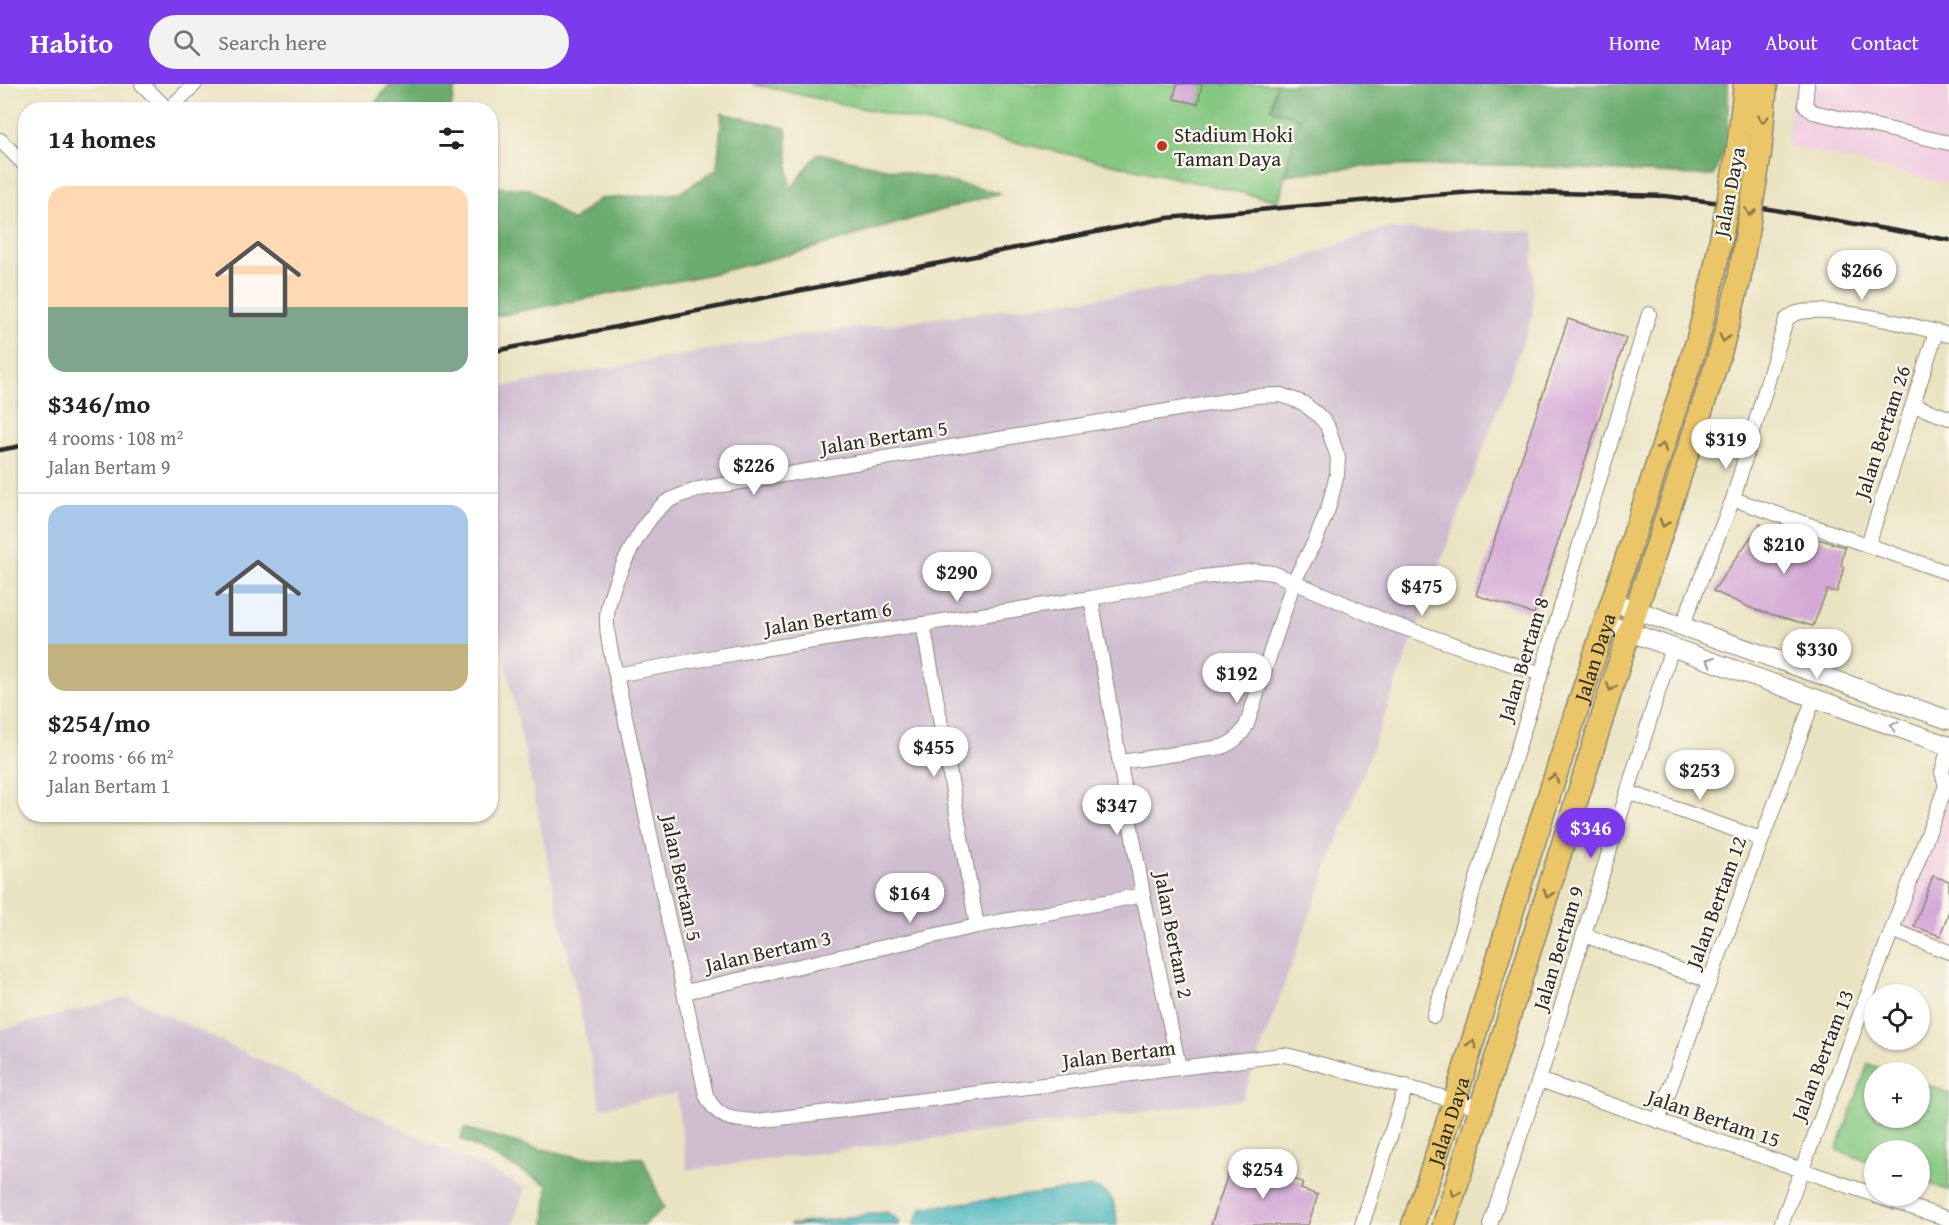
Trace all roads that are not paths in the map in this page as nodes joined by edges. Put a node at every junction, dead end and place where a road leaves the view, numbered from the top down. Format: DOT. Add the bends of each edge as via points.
graph roads {
  1 [pos="142,84"];
  2 [pos="195,84"];
  3 [pos="1745,84"];
  4 [pos="1766,84"];
  5 [pos="1807,84"];
  6 [pos="160,102"];
  7 [pos="176,102"];
  8 [pos="0,140"];
  9 [pos="1949,143"];
  10 [pos="18,158"];
  11 [pos="1649,314"];
  12 [pos="1942,333"];
  13 [pos="1913,405"];
  14 [pos="1949,418"];
  15 [pos="1734,499"];
  16 [pos="1868,545"];
  17 [pos="1949,573"];
  18 [pos="1294,581"];
  19 [pos="1091,598"];
  20 [pos="1608,612"];
  21 [pos="1632,621"];
  22 [pos="923,624"];
  23 [pos="1682,626"];
  24 [pos="1672,647"];
  25 [pos="1541,674"];
  26 [pos="616,675"];
  27 [pos="1814,698"];
  28 [pos="1949,720"];
  29 [pos="1949,746"];
  30 [pos="1121,762"];
  31 [pos="1948,786"];
  32 [pos="1628,792"];
  33 [pos="1761,839"];
  34 [pos="1143,895"];
  35 [pos="977,926"];
  36 [pos="1892,930"];
  37 [pos="1584,935"];
  38 [pos="1949,952"];
  39 [pos="1709,981"];
  40 [pos="685,992"];
  41 [pos="1434,1016"];
  42 [pos="1179,1067"];
  43 [pos="1539,1080"];
  44 [pos="1406,1086"];
  45 [pos="1455,1100"];
  46 [pos="1482,1108"];
  47 [pos="757,1121"];
  48 [pos="1658,1121"];
  49 [pos="1801,1171"];
  50 [pos="1864,1191"];
  51 [pos="1908,1206"];
  52 [pos="1949,1220"];
  53 [pos="1362,1225"];
  54 [pos="1413,1225"];
  55 [pos="1444,1225"];
  56 [pos="1490,1225"];
  57 [pos="1781,1225"];
  1 -- 6 [label="street"];
  2 -- 7 [label="street"];
  20 -- 3 [label="main road, Jalan Daya, one-way, bridge" via="1697,342 1738,150"];
  4 -- 21 [label="main road, Jalan Daya, one-way, bridge" via="1760,154 1739,281 1721,350"];
  5 -- 9 [label="street" via="1805,105 1813,112"];
  8 -- 10 [label="street"];
  11 -- 25 [label="street, Jalan Bertam 8"];
  12 -- 13 [label="street, Jalan Bertam 26"];
  12 -- 15 [label="street" via="1830,312 1791,315 1786,320"];
  13 -- 14 [label="street"];
  13 -- 16 [label="street, Jalan Bertam 26"];
  15 -- 16 [label="street"];
  15 -- 23 [label="street"];
  16 -- 17 [label="street"];
  18 -- 19 [label="street, Jalan Bertam 6" via="1273,573 1234,572"];
  18 -- 25 [label="street, Jalan Bertam 6" via="1390,623"];
  18 -- 26 [label="street, Jalan Bertam 5" via="1328,509 1338,458 1327,425 1311,409 1281,395 1256,396 699,489 667,501 630,552 612,589 607,616"];
  18 -- 30 [label="street, Jalan Bertam 5" via="1241,735 1222,747"];
  19 -- 22 [label="street, Jalan Bertam 6"];
  19 -- 30 [label="street, Jalan Bertam 2"];
  20 -- 21 [label="street"];
  45 -- 20 [label="main road, Jalan Daya, one-way"];
  21 -- 23 [label="street"];
  21 -- 24 [label="street"];
  21 -- 46 [label="main road, Jalan Daya, one-way"];
  22 -- 26 [label="street, Jalan Bertam 6"];
  22 -- 35 [label="street"];
  23 -- 28 [label="street"];
  27 -- 24 [label="street, one-way"];
  24 -- 32 [label="street, Jalan Bertam 9"];
  25 -- 41 [label="street, Jalan Bertam 8"];
  26 -- 40 [label="street, Jalan Bertam 5"];
  29 -- 27 [label="street, one-way"];
  27 -- 33 [label="street, Jalan Bertam 12"];
  29 -- 31 [label="street, Jalan Bertam 13" via="1942,772"];
  30 -- 34 [label="street, Jalan Bertam 2"];
  31 -- 36 [label="street, Jalan Bertam 13"];
  32 -- 33 [label="street"];
  32 -- 37 [label="street, Jalan Bertam 9"];
  33 -- 39 [label="street, Jalan Bertam 12"];
  34 -- 35 [label="street, Jalan Bertam 3"];
  34 -- 42 [label="street, Jalan Bertam 2"];
  35 -- 40 [label="street, Jalan Bertam 3"];
  36 -- 38 [label="street"];
  36 -- 49 [label="street, Jalan Bertam 13"];
  37 -- 39 [label="street"];
  37 -- 43 [label="street, Jalan Bertam 9"];
  39 -- 48 [label="street, Jalan Bertam 12"];
  40 -- 47 [label="street, Jalan Bertam 5" via="706,1095 712,1107 728,1118"];
  42 -- 44 [label="street, Jalan Bertam" via="1290,1056"];
  42 -- 47 [label="street, Jalan Bertam"];
  43 -- 48 [label="street, Jalan Bertam 15"];
  43 -- 56 [label="street, Jalan Bertam 9"];
  44 -- 45 [label="street, Jalan Bertam"];
  44 -- 53 [label="street"];
  45 -- 46 [label="street, Jalan Bertam"];
  45 -- 54 [label="main road, Jalan Daya"];
  46 -- 55 [label="main road, Jalan Daya, one-way"];
  48 -- 49 [label="street, Jalan Bertam 15"];
  49 -- 50 [label="street, Jalan Bertam 15"];
  49 -- 57 [label="street, Jalan Bertam 13"];
  51 -- 52 [label="street, Jalan Bertam 15"];
}
